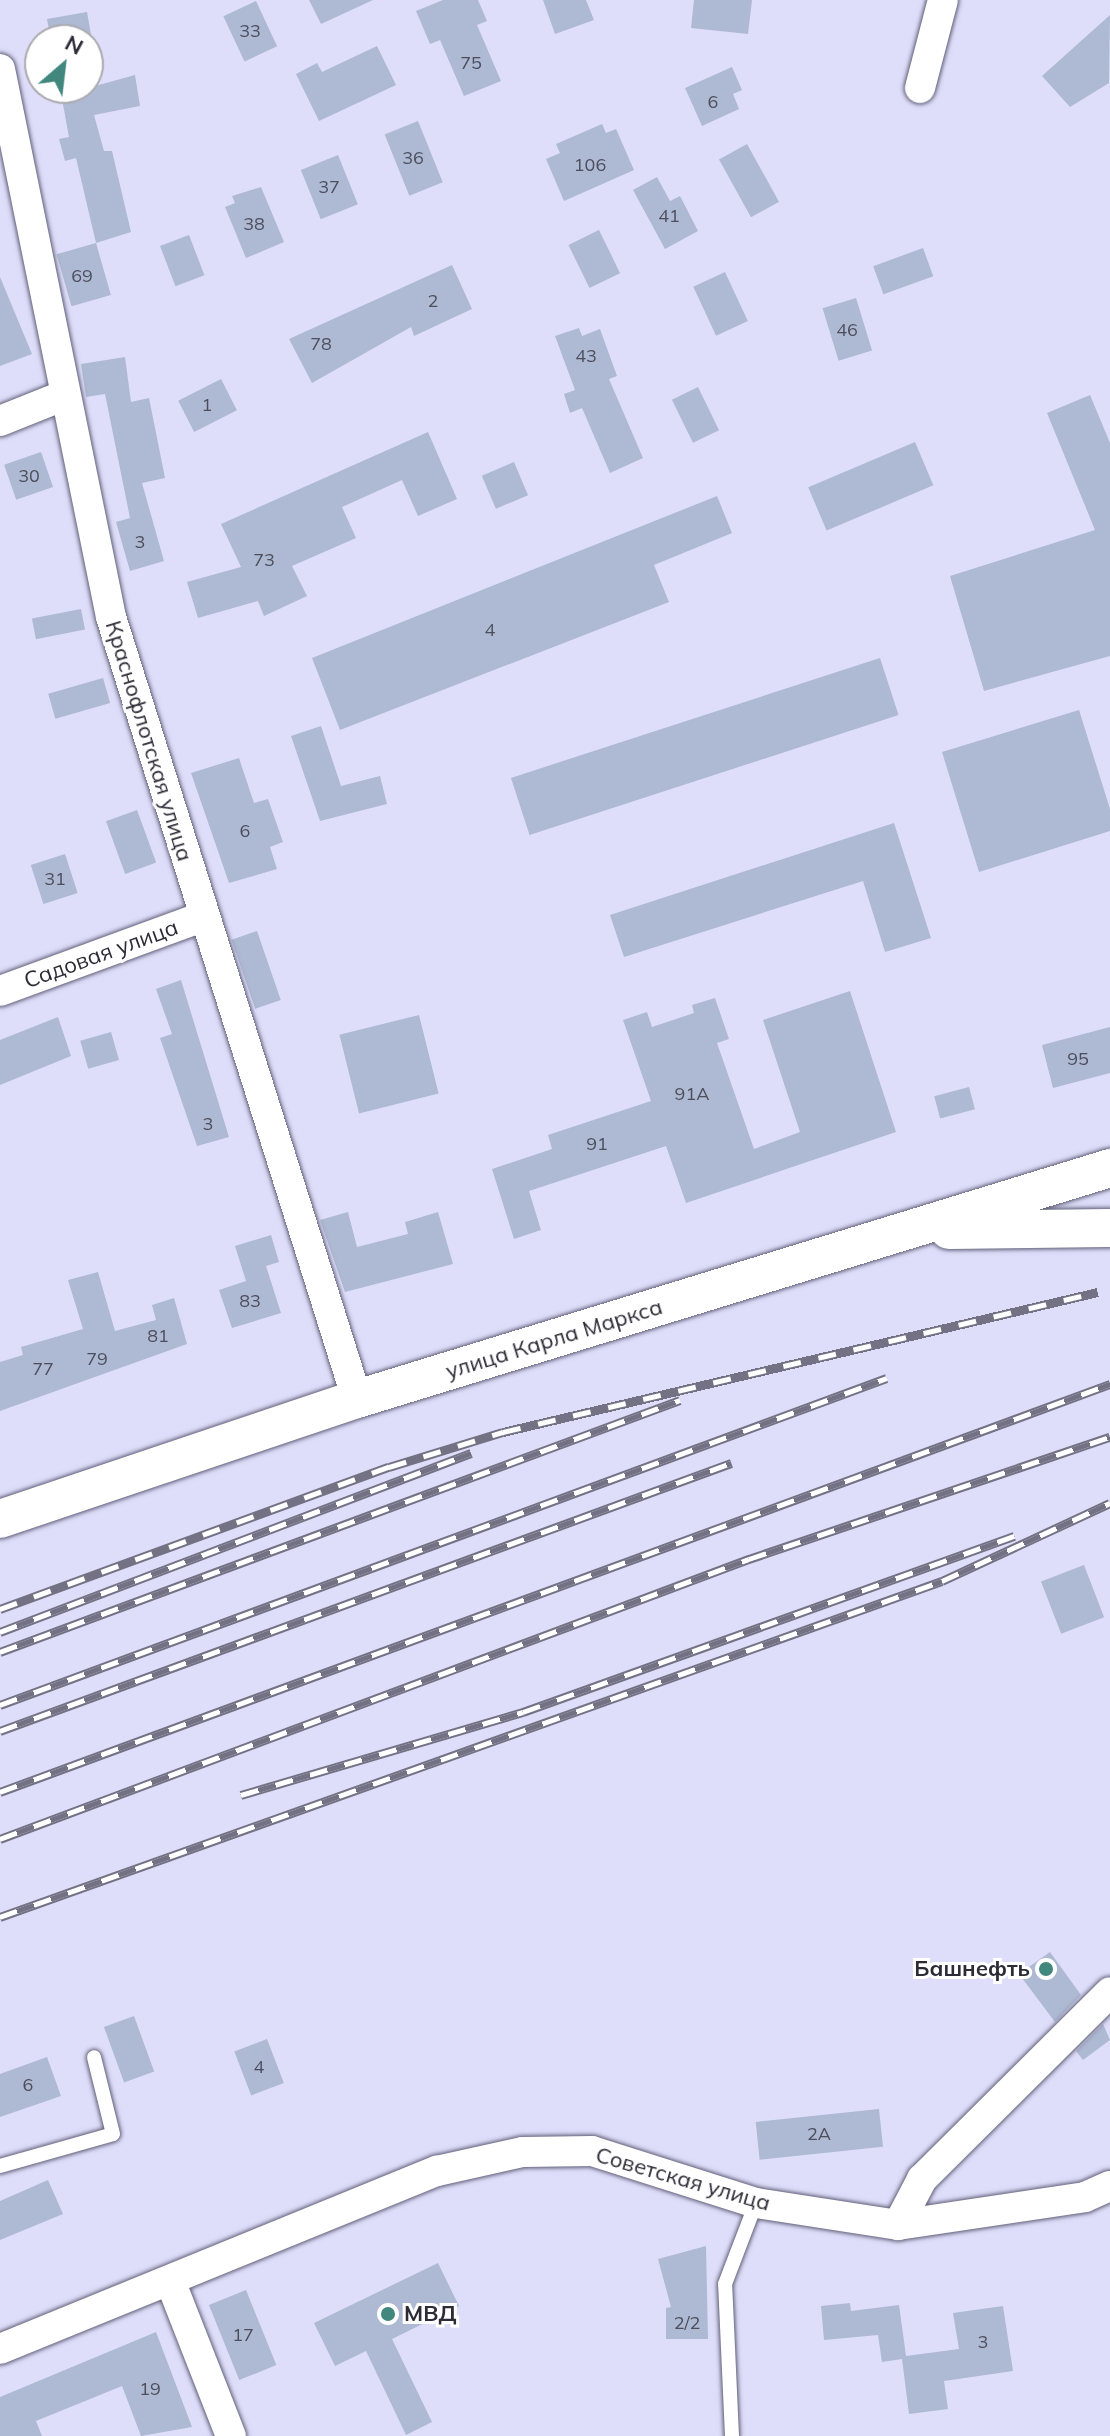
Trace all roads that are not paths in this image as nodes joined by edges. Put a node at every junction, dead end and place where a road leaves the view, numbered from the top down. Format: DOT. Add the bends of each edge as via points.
graph roads {
  1 [pos="943,0"];
  2 [pos="0,69"];
  3 [pos="920,88"];
  4 [pos="65,395"];
  5 [pos="0,421"];
  6 [pos="202,917"];
  7 [pos="0,991"];
  8 [pos="1110,1168"];
  9 [pos="1110,1228"];
  10 [pos="910,1230"];
  11 [pos="357,1399"];
  12 [pos="0,1519"];
  13 [pos="1110,1992"];
  14 [pos="94,2057"];
  15 [pos="0,2166"];
  16 [pos="1110,2186"];
  17 [pos="756,2203"];
  18 [pos="898,2225"];
  19 [pos="171,2283"];
  20 [pos="0,2349"];
  21 [pos="231,2436"];
  22 [pos="732,2436"];
  1 -- 3 [label="street"];
  2 -- 4 [label="street, Краснофлотская улица"];
  4 -- 5 [label="street"];
  4 -- 6 [label="street, Краснофлотская улица" via="111,617"];
  6 -- 7 [label="street, Садовая улица"];
  6 -- 11 [label="street, Краснофлотская улица"];
  8 -- 10 [label="street, улица Карла Маркса"];
  9 -- 10 [label="street"];
  10 -- 11 [label="street, улица Карла Маркса"];
  11 -- 12 [label="street, улица Карла Маркса"];
  13 -- 18 [label="street" via="922,2179"];
  14 -- 15 [label="lane" via="113,2134"];
  16 -- 18 [label="street, Советская улица" via="1085,2197"];
  17 -- 18 [label="street, Советская улица"];
  17 -- 19 [label="street, Советская улица" via="592,2151 523,2152 437,2171"];
  17 -- 22 [label="lane" via="725,2284"];
  19 -- 20 [label="street, Советская улица"];
  19 -- 21 [label="street"];
}
